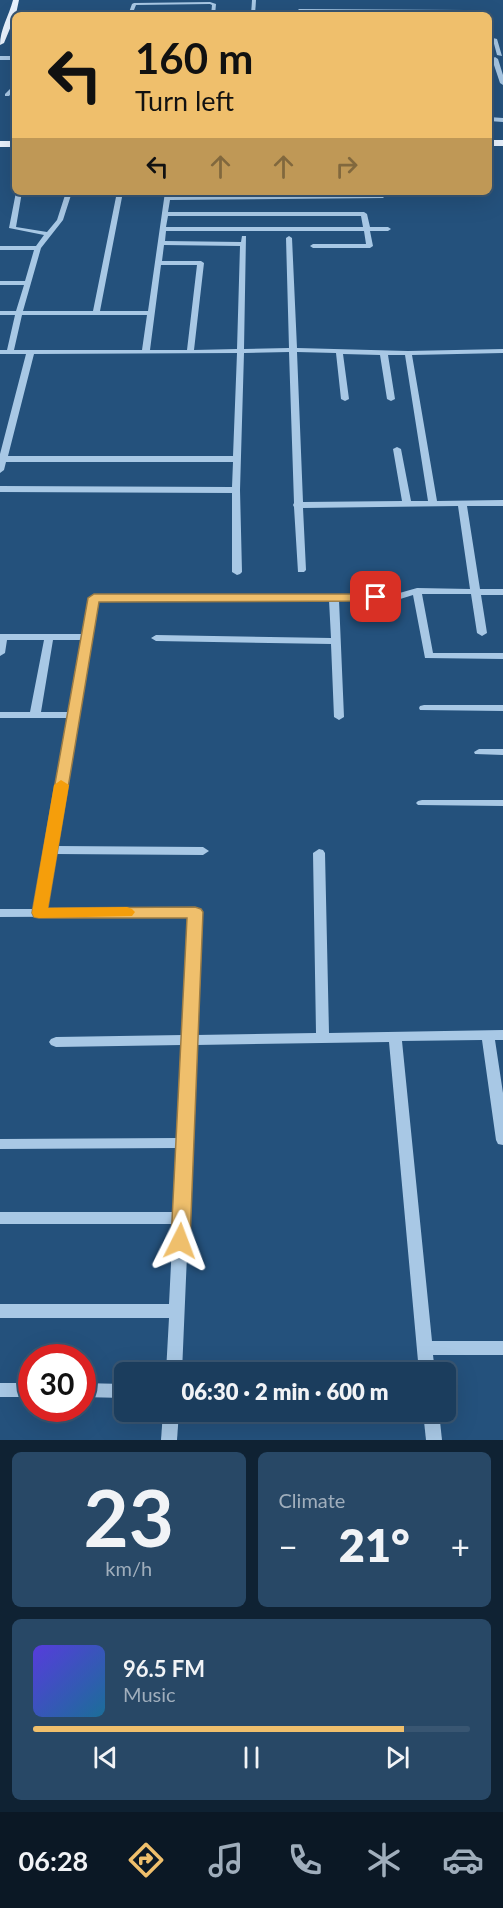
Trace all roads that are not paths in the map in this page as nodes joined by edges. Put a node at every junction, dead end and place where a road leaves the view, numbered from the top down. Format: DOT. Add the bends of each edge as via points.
graph roads {
  1 [pos="335,0"];
  2 [pos="175,2"];
  3 [pos="336,10"];
  4 [pos="464,10"];
  5 [pos="131,12"];
  6 [pos="213,12"];
  7 [pos="311,12"];
  8 [pos="398,12"];
  9 [pos="441,12"];
  10 [pos="12,16"];
  11 [pos="492,38"];
  12 [pos="0,43"];
  13 [pos="495,57"];
  14 [pos="503,83"];
  15 [pos="12,90"];
  16 [pos="7,95"];
  17 [pos="18,195"];
  18 [pos="68,195"];
  19 [pos="119,195"];
  20 [pos="167,195"];
  21 [pos="381,197"];
  22 [pos="164,214"];
  23 [pos="367,229"];
  24 [pos="388,229"];
  25 [pos="162,230"];
  26 [pos="48,234"];
  27 [pos="289,238"];
  28 [pos="160,243"];
  29 [pos="313,246"];
  30 [pos="0,248"];
  31 [pos="38,248"];
  32 [pos="157,263"];
  33 [pos="27,283"];
  34 [pos="0,284"];
  35 [pos="0,313"];
  36 [pos="18,313"];
  37 [pos="96,313"];
  38 [pos="150,313"];
  39 [pos="291,350"];
  40 [pos="10,351"];
  41 [pos="32,351"];
  42 [pos="146,351"];
  43 [pos="240,351"];
  44 [pos="339,351"];
  45 [pos="503,351"];
  46 [pos="0,352"];
  47 [pos="190,352"];
  48 [pos="384,353"];
  49 [pos="408,353"];
  50 [pos="345,399"];
  51 [pos="391,399"];
  52 [pos="397,448"];
  53 [pos="3,459"];
  54 [pos="237,459"];
  55 [pos="0,470"];
  56 [pos="0,489"];
  57 [pos="236,490"];
  58 [pos="462,503"];
  59 [pos="503,503"];
  60 [pos="407,504"];
  61 [pos="434,504"];
  62 [pos="297,505"];
  63 [pos="301,570"];
  64 [pos="237,572"];
  65 [pos="417,591"];
  66 [pos="474,591"];
  67 [pos="503,592"];
  68 [pos="333,598"];
  69 [pos="482,633"];
  70 [pos="2,637"];
  71 [pos="49,637"];
  72 [pos="87,637"];
  73 [pos="156,638"];
  74 [pos="335,641"];
  75 [pos="0,653"];
  76 [pos="503,656"];
  77 [pos="424,708"];
  78 [pos="503,708"];
  79 [pos="0,715"];
  80 [pos="35,715"];
  81 [pos="74,715"];
  82 [pos="339,717"];
  83 [pos="480,752"];
  84 [pos="503,752"];
  85 [pos="422,803"];
  86 [pos="503,803"];
  87 [pos="50,850"];
  88 [pos="202,851"];
  89 [pos="319,853"];
  90 [pos="0,913"];
  91 [pos="39,913"];
  92 [pos="488,1035"];
  93 [pos="503,1035"];
  94 [pos="396,1036"];
  95 [pos="323,1037"];
  96 [pos="190,1039"];
  97 [pos="56,1042"];
  98 [pos="503,1140"];
  99 [pos="185,1143"];
  100 [pos="0,1144"];
  101 [pos="0,1218"];
  102 [pos="182,1218"];
  103 [pos="0,1311"];
  104 [pos="177,1311"];
  105 [pos="425,1348"];
  106 [pos="503,1348"];
  107 [pos="174,1362"];
  108 [pos="426,1362"];
  109 [pos="0,1390"];
  110 [pos="18,1390"];
  111 [pos="96,1390"];
  112 [pos="114,1391"];
  113 [pos="170,1422"];
  114 [pos="432,1422"];
  115 [pos="169,1440"];
  116 [pos="434,1440"];
  1 -- 3 [label="street"];
  2 -- 5 [label="street" via="134,4"];
  2 -- 6 [label="street" via="213,3"];
  3 -- 7 [label="street"];
  3 -- 8 [label="street"];
  4 -- 9 [label="street"];
  10 -- 12 [label="main road"];
  11 -- 13 [label="street"];
  13 -- 14 [label="street"];
  15 -- 16 [label="street"];
  17 -- 26 [label="street" via="12,228"];
  18 -- 26 [label="street" via="60,220"];
  19 -- 37 [label="street"];
  20 -- 21 [label="street"];
  20 -- 22 [label="street"];
  22 -- 23 [label="street" via="364,214"];
  22 -- 25 [label="street"];
  23 -- 24 [label="street"];
  23 -- 25 [label="street"];
  23 -- 29 [label="street" via="370,246"];
  25 -- 28 [label="street"];
  26 -- 31 [label="street"];
  27 -- 39 [label="street"];
  28 -- 32 [label="street"];
  28 -- 43 [label="street" via="244,240"];
  30 -- 31 [label="street"];
  31 -- 33 [label="street"];
  32 -- 38 [label="street"];
  32 -- 47 [label="street" via="201,263"];
  33 -- 34 [label="street"];
  33 -- 36 [label="street"];
  35 -- 36 [label="street"];
  36 -- 37 [label="street"];
  36 -- 40 [label="street"];
  37 -- 38 [label="street"];
  38 -- 42 [label="street"];
  39 -- 43 [label="street"];
  39 -- 44 [label="street"];
  39 -- 62 [label="street"];
  40 -- 41 [label="street"];
  40 -- 46 [label="street"];
  41 -- 42 [label="street"];
  41 -- 53 [label="street"];
  42 -- 47 [label="street"];
  43 -- 47 [label="street"];
  43 -- 54 [label="street"];
  44 -- 48 [label="street"];
  44 -- 50 [label="street"];
  45 -- 49 [label="street"];
  48 -- 49 [label="street"];
  48 -- 51 [label="street"];
  49 -- 61 [label="street"];
  52 -- 60 [label="street"];
  53 -- 54 [label="street"];
  53 -- 55 [label="street"];
  54 -- 57 [label="street"];
  56 -- 57 [label="street"];
  57 -- 64 [label="street"];
  58 -- 59 [label="street"];
  58 -- 61 [label="street"];
  58 -- 66 [label="street"];
  60 -- 61 [label="street"];
  60 -- 62 [label="street"];
  62 -- 63 [label="street"];
  65 -- 66 [label="street"];
  65 -- 68 [label="street" via="397,597"];
  65 -- 76 [label="street" via="429,656"];
  66 -- 67 [label="street"];
  66 -- 69 [label="street"];
  68 -- 72 [label="street" via="94,598"];
  68 -- 74 [label="street"];
  70 -- 71 [label="street"];
  70 -- 75 [label="street"];
  71 -- 72 [label="street"];
  71 -- 80 [label="street"];
  72 -- 81 [label="street"];
  73 -- 74 [label="street"];
  74 -- 82 [label="street"];
  77 -- 78 [label="street"];
  79 -- 80 [label="street"];
  80 -- 81 [label="street"];
  81 -- 87 [label="street"];
  83 -- 84 [label="street"];
  85 -- 86 [label="street"];
  87 -- 88 [label="street"];
  87 -- 91 [label="street"];
  89 -- 95 [label="street"];
  90 -- 91 [label="street"];
  91 -- 96 [label="street" via="195,912"];
  92 -- 93 [label="street"];
  92 -- 94 [label="street"];
  92 -- 98 [label="street"];
  94 -- 95 [label="street"];
  94 -- 105 [label="street"];
  95 -- 96 [label="street"];
  96 -- 97 [label="street"];
  96 -- 99 [label="street"];
  99 -- 100 [label="street"];
  99 -- 102 [label="street"];
  101 -- 102 [label="street"];
  102 -- 104 [label="street"];
  103 -- 104 [label="street"];
  104 -- 107 [label="street"];
  105 -- 106 [label="street"];
  105 -- 108 [label="street"];
  109 -- 110 [label="street"];
  111 -- 112 [label="street"];
  113 -- 115 [label="street"];
  114 -- 116 [label="street"];
}
